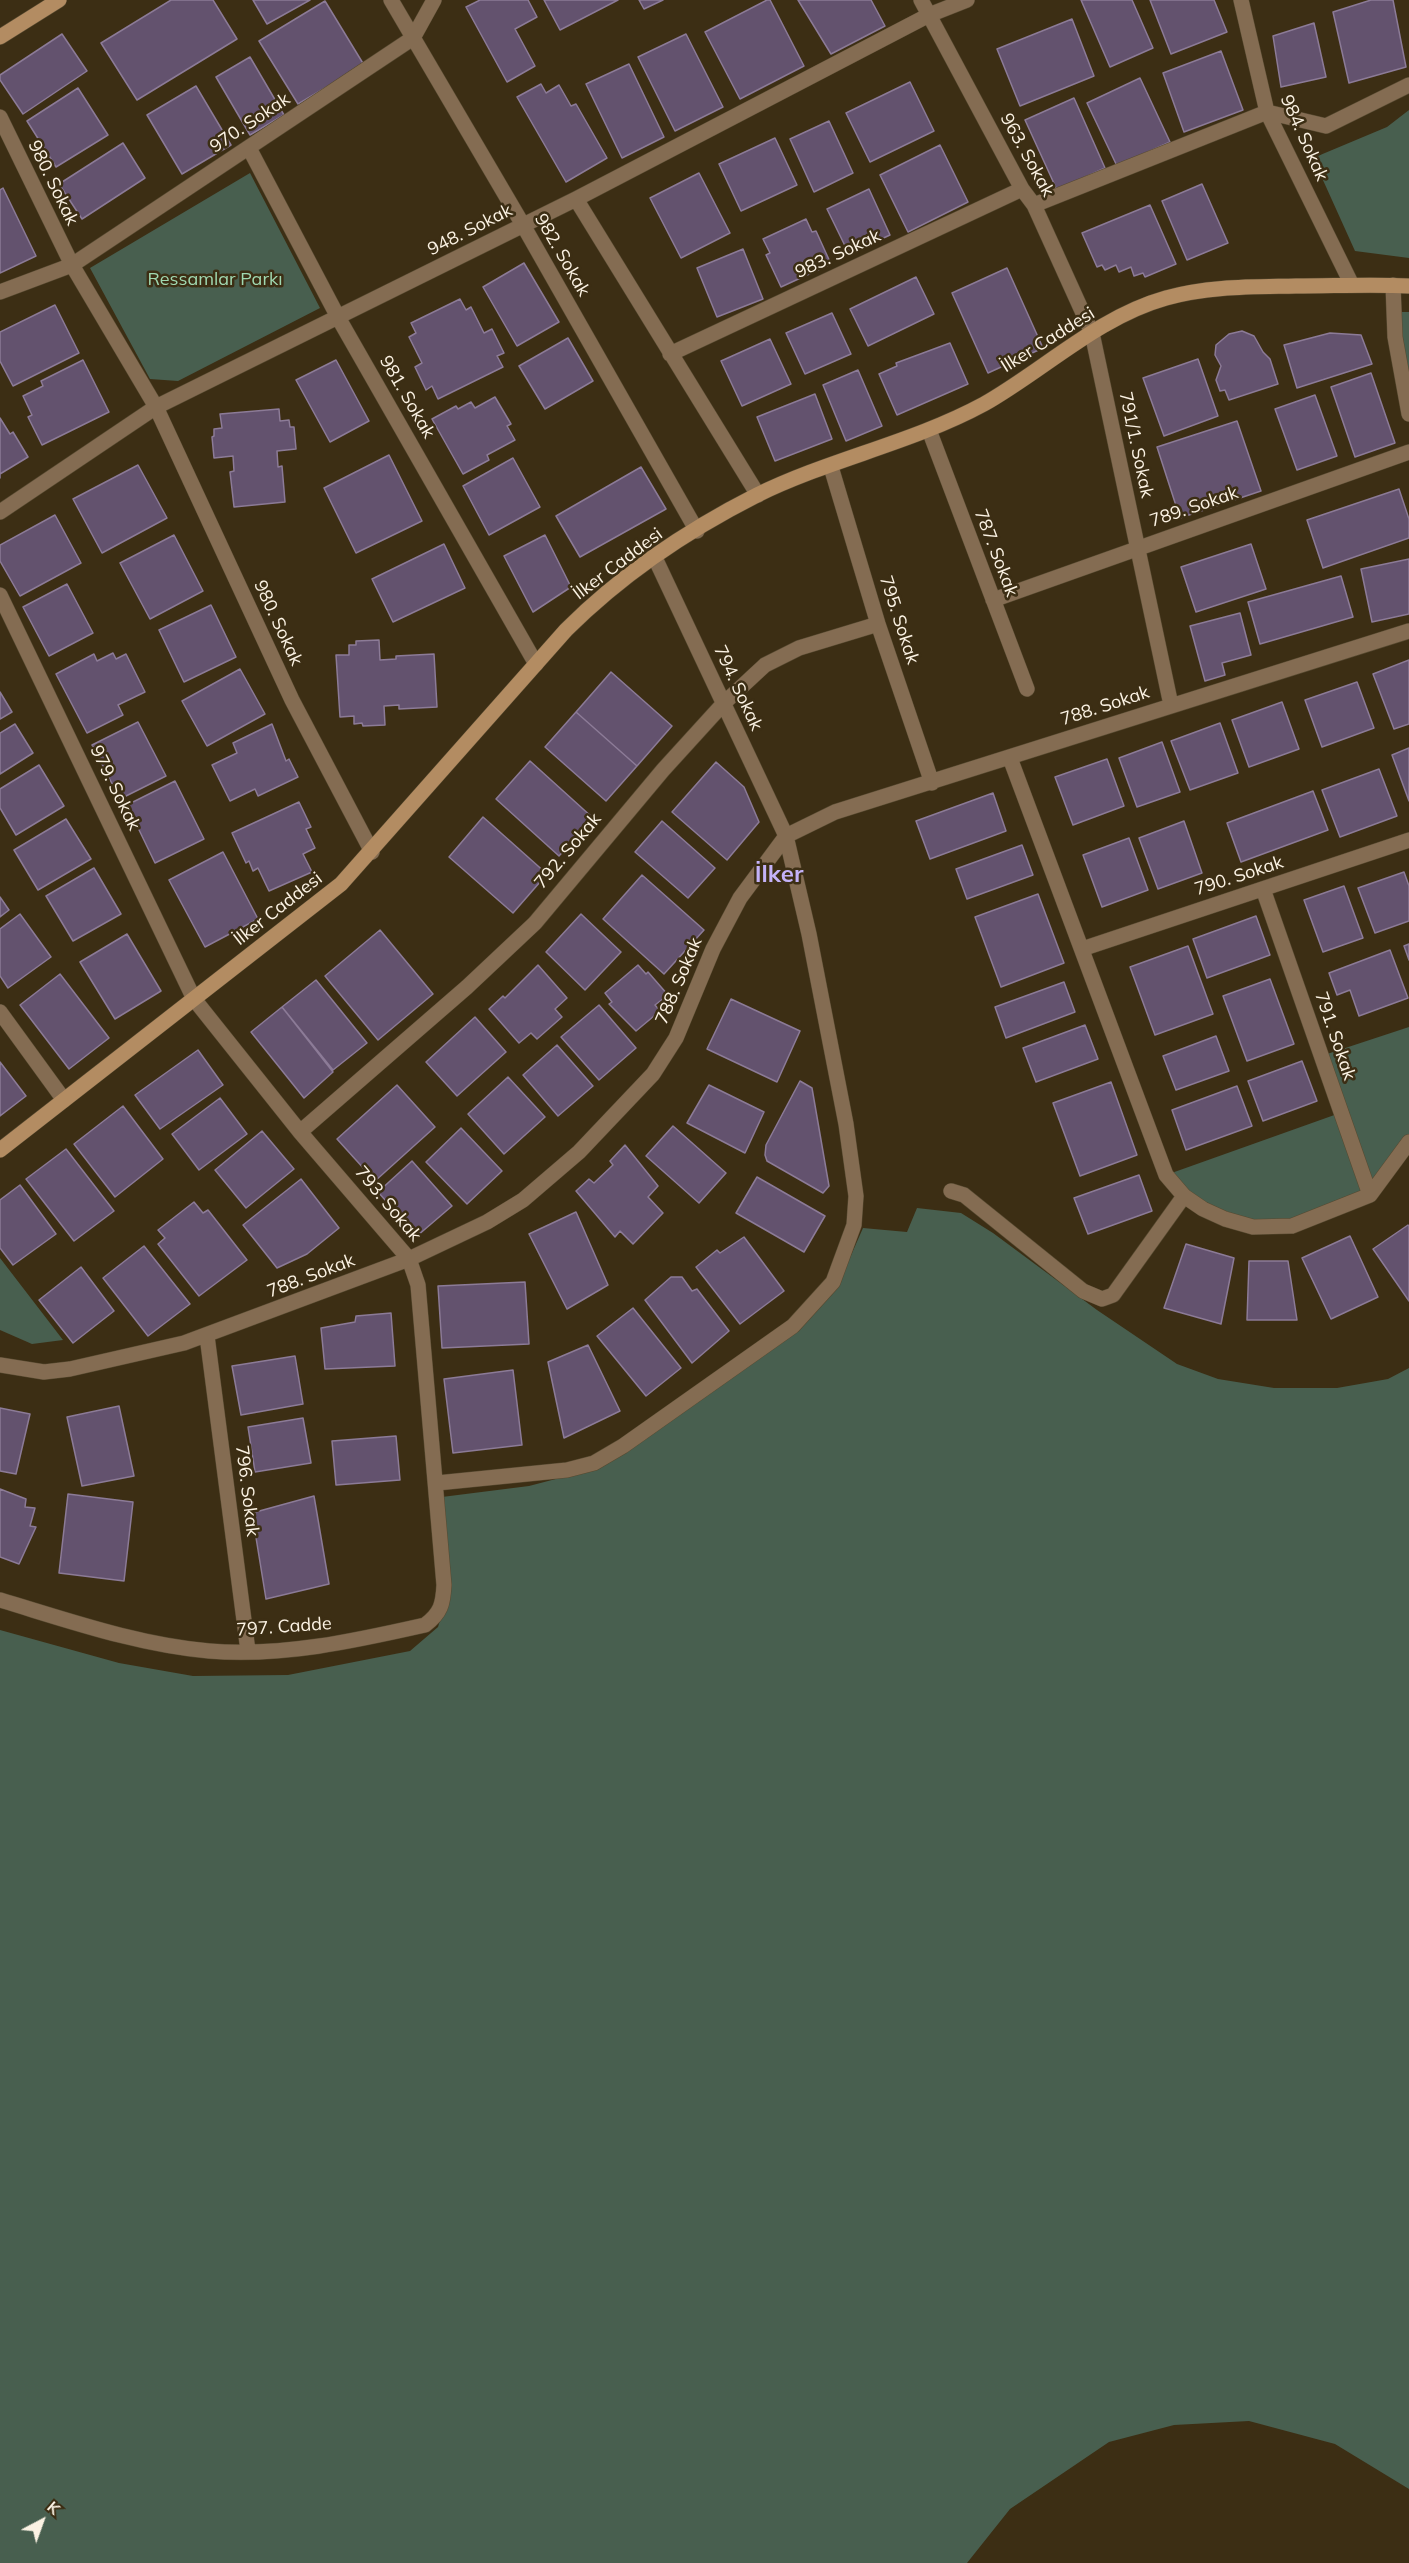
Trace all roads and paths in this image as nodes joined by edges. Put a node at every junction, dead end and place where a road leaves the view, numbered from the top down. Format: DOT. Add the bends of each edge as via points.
graph roads {
  1 [pos="58,0"];
  2 [pos="391,0"];
  3 [pos="434,0"];
  4 [pos="921,0"];
  5 [pos="967,0"];
  6 [pos="1241,0"];
  7 [pos="929,15"];
  8 [pos="0,37"];
  9 [pos="413,38"];
  10 [pos="1409,85"];
  11 [pos="1267,112"];
  12 [pos="0,117"];
  13 [pos="249,148"];
  14 [pos="1022,189"];
  15 [pos="576,199"];
  16 [pos="1034,205"];
  17 [pos="523,225"];
  18 [pos="72,265"];
  19 [pos="1352,285"];
  20 [pos="1393,285"];
  21 [pos="1409,286"];
  22 [pos="0,292"];
  23 [pos="339,319"];
  24 [pos="1092,333"];
  25 [pos="670,354"];
  26 [pos="156,407"];
  27 [pos="1409,414"];
  28 [pos="929,430"];
  29 [pos="1409,452"];
  30 [pos="831,466"];
  31 [pos="758,495"];
  32 [pos="0,512"];
  33 [pos="697,531"];
  34 [pos="1137,548"];
  35 [pos="655,558"];
  36 [pos="0,595"];
  37 [pos="993,600"];
  38 [pos="879,624"];
  39 [pos="1409,631"];
  40 [pos="536,664"];
  41 [pos="1028,689"];
  42 [pos="724,704"];
  43 [pos="1171,705"];
  44 [pos="1010,758"];
  45 [pos="932,783"];
  46 [pos="786,836"];
  47 [pos="1409,840"];
  48 [pos="372,852"];
  49 [pos="1263,889"];
  50 [pos="1082,949"];
  51 [pos="194,999"];
  52 [pos="0,1012"];
  53 [pos="64,1100"];
  54 [pos="300,1132"];
  55 [pos="1409,1142"];
  56 [pos="0,1150"];
  57 [pos="951,1191"];
  58 [pos="1370,1195"];
  59 [pos="1184,1196"];
  60 [pos="409,1260"];
  61 [pos="207,1336"];
  62 [pos="0,1365"];
  63 [pos="437,1483"];
  64 [pos="0,1600"];
  65 [pos="248,1651"];
  1 -- 8 [label="main road"];
  2 -- 9 [label="street, 982. Sokak"];
  3 -- 9 [label="street, 970. Sokak"];
  4 -- 7 [label="street, 963. Sokak"];
  5 -- 7 [label="street, 948. Sokak"];
  6 -- 11 [label="street, 984. Sokak"];
  7 -- 14 [label="street, 963. Sokak"];
  7 -- 15 [label="street, 948. Sokak"];
  9 -- 13 [label="street, 970. Sokak"];
  9 -- 17 [label="street, 982. Sokak"];
  10 -- 11 [label="street" via="1326,126"];
  11 -- 16 [label="street"];
  11 -- 19 [label="street, 984. Sokak"];
  12 -- 18 [label="street, 980. Sokak"];
  13 -- 18 [label="street, 970. Sokak"];
  13 -- 23 [label="street, 981. Sokak"];
  14 -- 16 [label="street, 963. Sokak"];
  14 -- 25 [label="street, 983. Sokak"];
  15 -- 17 [label="street, 948. Sokak"];
  15 -- 25 [label="street"];
  16 -- 24 [label="street, 963. Sokak"];
  17 -- 23 [label="street, 948. Sokak"];
  17 -- 33 [label="street, 982. Sokak"];
  18 -- 22 [label="street, 970. Sokak"];
  18 -- 26 [label="street, 980. Sokak"];
  19 -- 20 [label="main road, İlker Caddesi"];
  19 -- 24 [label="main road, İlker Caddesi" via="1203,288 1163,299"];
  20 -- 21 [label="main road, İlker Caddesi"];
  20 -- 27 [label="street" via="1395,337"];
  23 -- 26 [label="street, 948. Sokak"];
  23 -- 40 [label="street, 981. Sokak"];
  24 -- 28 [label="main road, İlker Caddesi" via="984,403"];
  24 -- 34 [label="street, 791/1. Sokak"];
  25 -- 31 [label="street"];
  26 -- 32 [label="street, 948. Sokak"];
  26 -- 48 [label="street, 980. Sokak" via="292,700"];
  28 -- 30 [label="main road, İlker Caddesi"];
  28 -- 37 [label="street, 787. Sokak"];
  29 -- 34 [label="street, 789. Sokak"];
  30 -- 31 [label="main road, İlker Caddesi"];
  30 -- 38 [label="street, 795. Sokak"];
  31 -- 33 [label="main road, İlker Caddesi"];
  33 -- 35 [label="main road, İlker Caddesi"];
  34 -- 37 [label="street, 789. Sokak"];
  34 -- 43 [label="street, 791/1. Sokak"];
  35 -- 40 [label="main road, İlker Caddesi" via="597,600"];
  35 -- 42 [label="street, 794. Sokak"];
  36 -- 51 [label="street, 979. Sokak"];
  37 -- 41 [label="street, 787. Sokak"];
  38 -- 42 [label="street, 792. Sokak" via="800,648 765,665"];
  38 -- 45 [label="street, 795. Sokak"];
  39 -- 43 [label="street, 788. Sokak"];
  40 -- 48 [label="main road, İlker Caddesi"];
  42 -- 46 [label="street, 794. Sokak"];
  42 -- 54 [label="street, 792. Sokak" via="600,843 535,923"];
  43 -- 44 [label="street, 788. Sokak"];
  44 -- 45 [label="street, 788. Sokak"];
  44 -- 50 [label="street"];
  45 -- 46 [label="street, 788. Sokak" via="835,812"];
  46 -- 60 [label="street, 788. Sokak" via="740,898 713,949 676,1038 626,1106 523,1200"];
  46 -- 63 [label="street, 794. Sokak" via="846,1124 856,1196 854,1225 833,1282 792,1326 594,1463 558,1471"];
  47 -- 49 [label="street, 790. Sokak"];
  48 -- 51 [label="main road, İlker Caddesi" via="316,906"];
  49 -- 50 [label="street, 790. Sokak"];
  49 -- 58 [label="street, 791. Sokak"];
  50 -- 59 [label="street" via="1166,1175"];
  51 -- 53 [label="main road, İlker Caddesi"];
  51 -- 54 [label="street, 793. Sokak"];
  52 -- 53 [label="street"];
  53 -- 56 [label="main road, İlker Caddesi"];
  54 -- 60 [label="street, 793. Sokak"];
  55 -- 58 [label="street"];
  57 -- 59 [label="street" via="964,1195 1075,1285 1102,1299 1113,1295"];
  58 -- 59 [label="street" via="1278,1228 1253,1227 1225,1219"];
  60 -- 61 [label="street, 788. Sokak"];
  60 -- 63 [label="street, 793. Sokak" via="418,1285"];
  61 -- 62 [label="street, 788. Sokak" via="70,1369 44,1372"];
  61 -- 65 [label="street, 796. Sokak"];
  63 -- 65 [label="street, 797. Cadde" via="444,1585 439,1615 425,1625 354,1641 303,1650"];
  64 -- 65 [label="street, 797. Cadde" via="134,1638 208,1651"];
}
